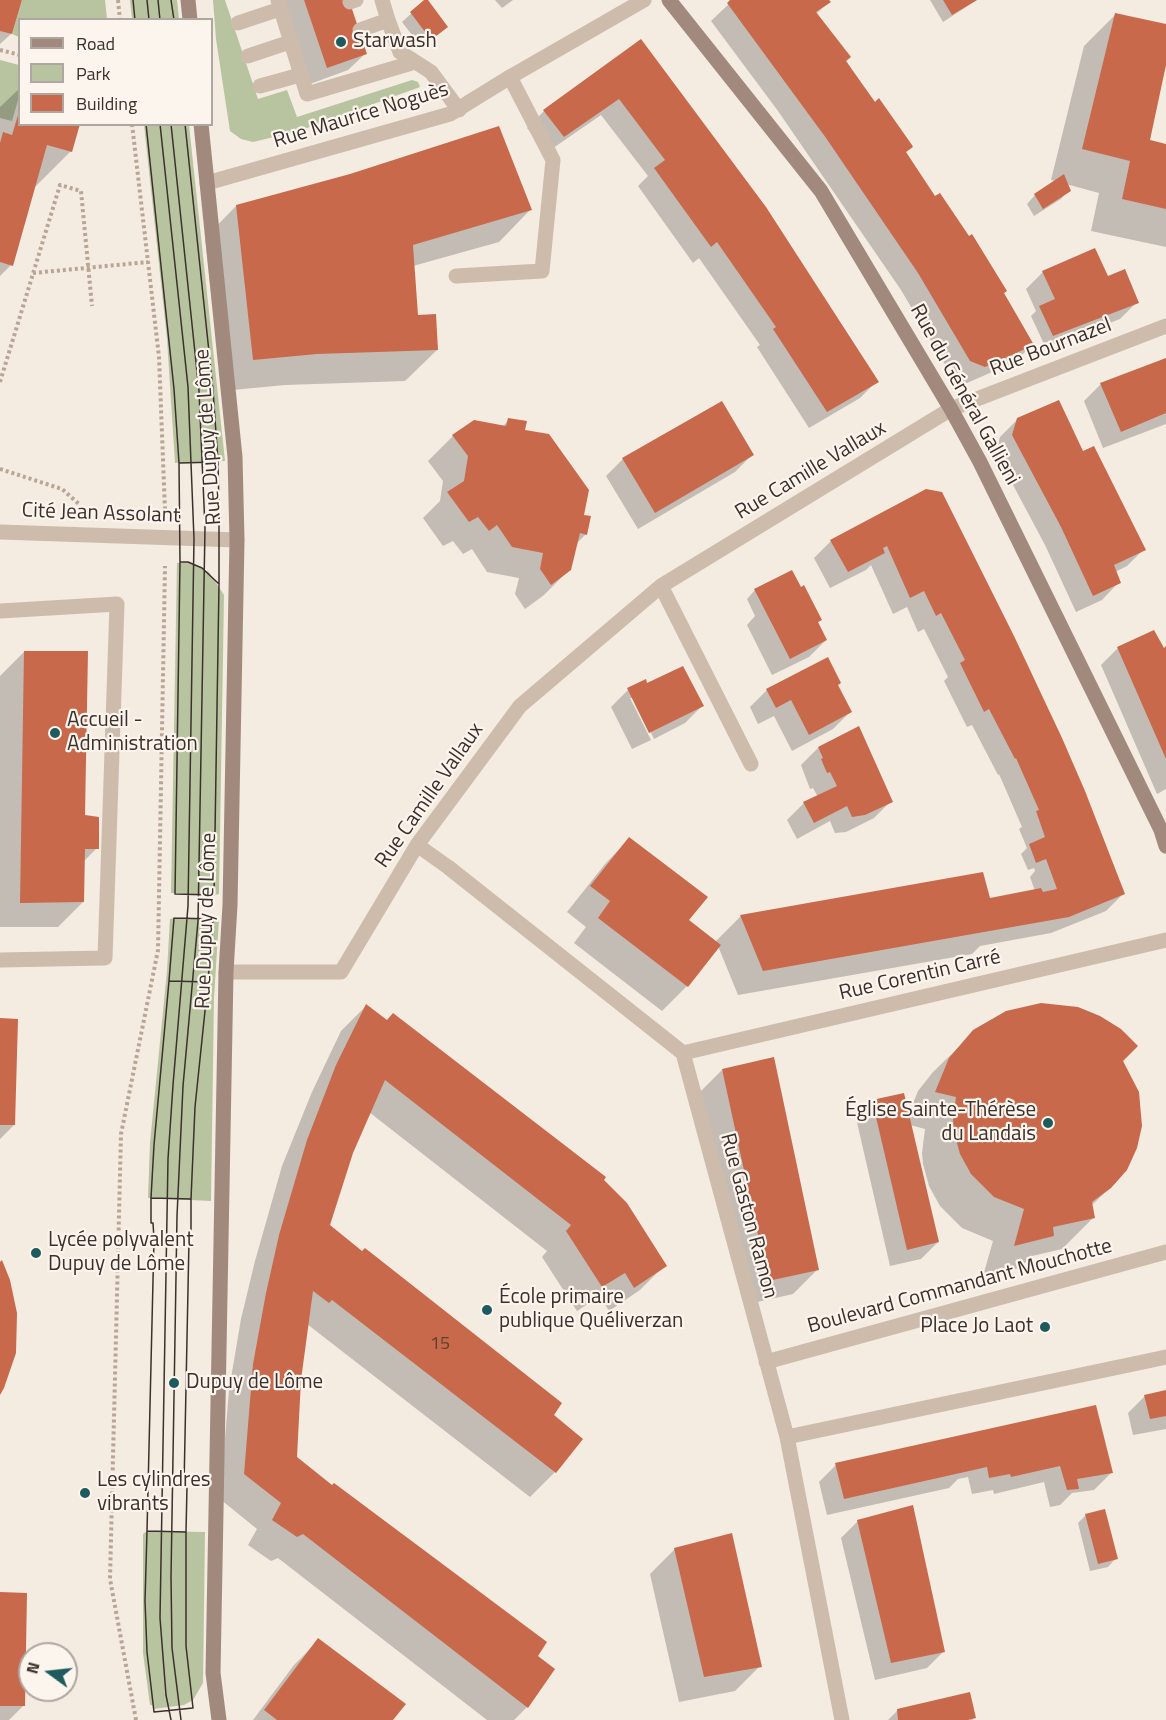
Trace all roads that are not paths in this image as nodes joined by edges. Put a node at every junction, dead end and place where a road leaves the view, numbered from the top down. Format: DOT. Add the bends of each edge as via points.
graph roads {
  1 [pos="188,0"];
  2 [pos="382,0"];
  3 [pos="644,0"];
  4 [pos="669,0"];
  5 [pos="279,4"];
  6 [pos="190,18"];
  7 [pos="388,20"];
  8 [pos="238,24"];
  9 [pos="360,30"];
  10 [pos="290,42"];
  11 [pos="248,56"];
  12 [pos="415,62"];
  13 [pos="300,75"];
  14 [pos="510,77"];
  15 [pos="260,86"];
  16 [pos="459,110"];
  17 [pos="201,126"];
  18 [pos="207,183"];
  19 [pos="456,276"];
  20 [pos="1166,326"];
  21 [pos="951,409"];
  22 [pos="0,531"];
  23 [pos="237,540"];
  24 [pos="661,586"];
  25 [pos="0,611"];
  26 [pos="751,765"];
  27 [pos="417,845"];
  28 [pos="1166,846"];
  29 [pos="1166,940"];
  30 [pos="0,960"];
  31 [pos="226,972"];
  32 [pos="682,1053"];
  33 [pos="1166,1252"];
  34 [pos="1166,1357"];
  35 [pos="766,1362"];
  36 [pos="787,1437"];
  37 [pos="219,1720"];
  38 [pos="842,1720"];
  1 -- 6 [label="main road"];
  2 -- 7 [label="street"];
  3 -- 14 [label="street, Rue Maurice Noguès"];
  4 -- 21 [label="main road, Rue du Général Gallieni" via="821,190"];
  5 -- 8 [label="street"];
  5 -- 10 [label="street"];
  7 -- 9 [label="street"];
  7 -- 12 [label="street" via="400,52"];
  10 -- 11 [label="street"];
  10 -- 13 [label="street"];
  12 -- 13 [label="street" via="307,94"];
  12 -- 16 [label="street" via="431,72"];
  13 -- 15 [label="street"];
  14 -- 16 [label="street, Rue Maurice Noguès"];
  14 -- 19 [label="street" via="553,160 542,272"];
  16 -- 18 [label="street, Rue Maurice Noguès"];
  17 -- 18 [label="main road, Rue Dupuy de Lôme"];
  18 -- 23 [label="main road, Rue Dupuy de Lôme" via="235,458"];
  20 -- 21 [label="street, Rue Bournazel"];
  21 -- 24 [label="street, Rue Camille Vallaux"];
  21 -- 28 [label="main road, Rue du Général Gallieni"];
  22 -- 23 [label="street, Cité Jean Assolant"];
  23 -- 31 [label="main road, Rue Dupuy de Lôme"];
  24 -- 26 [label="street"];
  24 -- 27 [label="street, Rue Camille Vallaux" via="520,706"];
  25 -- 30 [label="street" via="117,604 105,958"];
  27 -- 31 [label="street, Rue Camille Vallaux" via="341,972"];
  27 -- 32 [label="street"];
  29 -- 32 [label="street, Rue Corentin Carré"];
  31 -- 37 [label="main road, Rue Dupuy de Lôme" via="213,1673"];
  32 -- 35 [label="street, Rue Gaston Ramon"];
  33 -- 35 [label="street, Boulevard Commandant Mouchotte"];
  34 -- 36 [label="street"];
  35 -- 36 [label="street, Rue Gaston Ramon"];
  36 -- 38 [label="street, Rue Gaston Ramon"];
}
